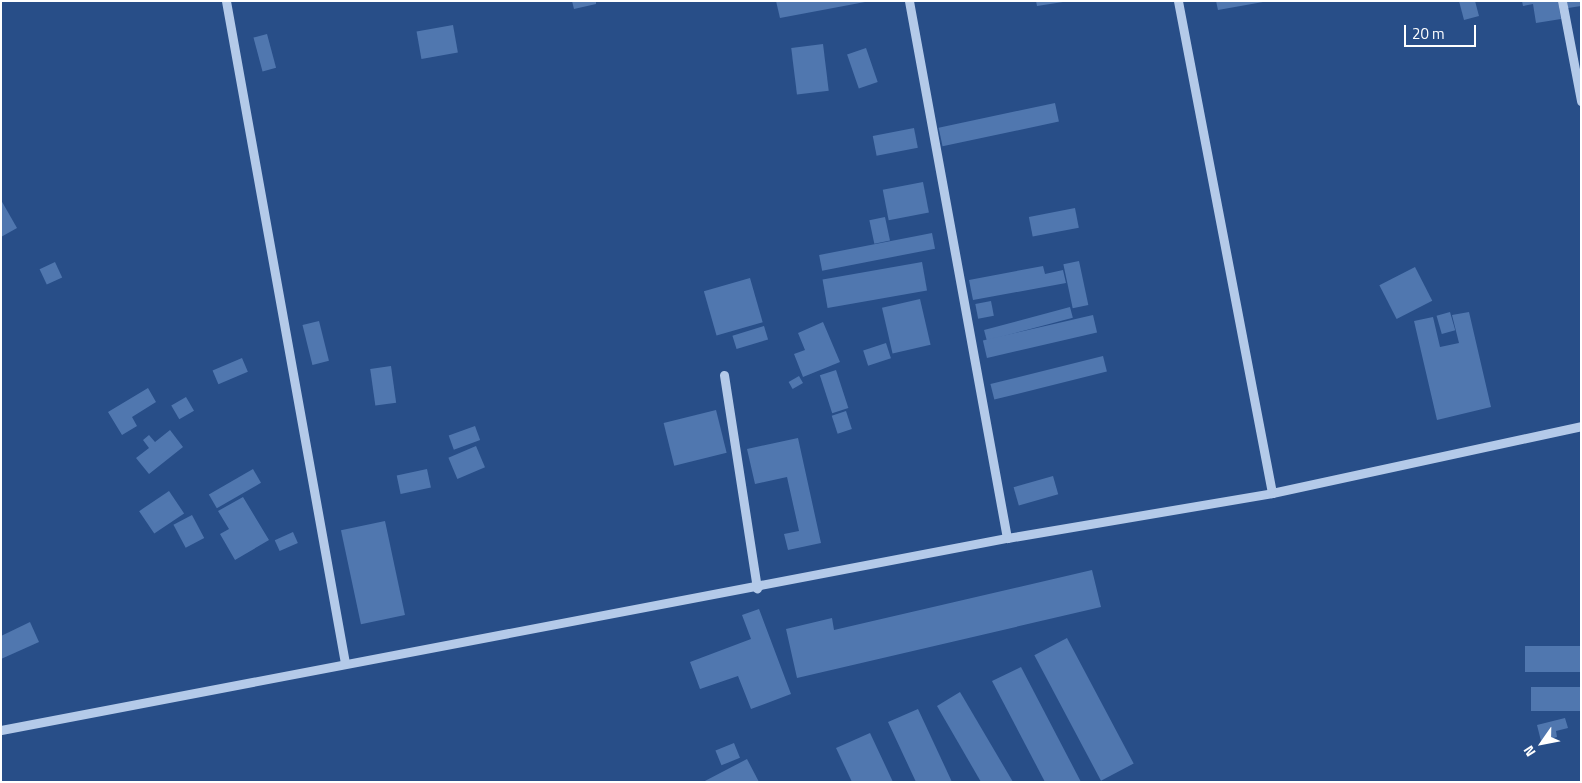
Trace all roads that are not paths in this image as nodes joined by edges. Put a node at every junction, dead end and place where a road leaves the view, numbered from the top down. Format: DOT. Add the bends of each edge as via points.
graph roads {
  1 [pos="226,1"];
  2 [pos="909,1"];
  3 [pos="1178,1"];
  4 [pos="1562,1"];
  5 [pos="1581,101"];
  6 [pos="724,375"];
  7 [pos="1581,426"];
  8 [pos="1272,493"];
  9 [pos="1007,538"];
  10 [pos="756,588"];
  11 [pos="345,663"];
  12 [pos="1,730"];
  1 -- 11 [label="street"];
  2 -- 9 [label="street"];
  3 -- 8 [label="street"];
  4 -- 5 [label="street"];
  6 -- 10 [label="street"];
  7 -- 8 [label="street"];
  8 -- 9 [label="street"];
  9 -- 10 [label="street"];
  10 -- 11 [label="street"];
  11 -- 12 [label="street"];
}
